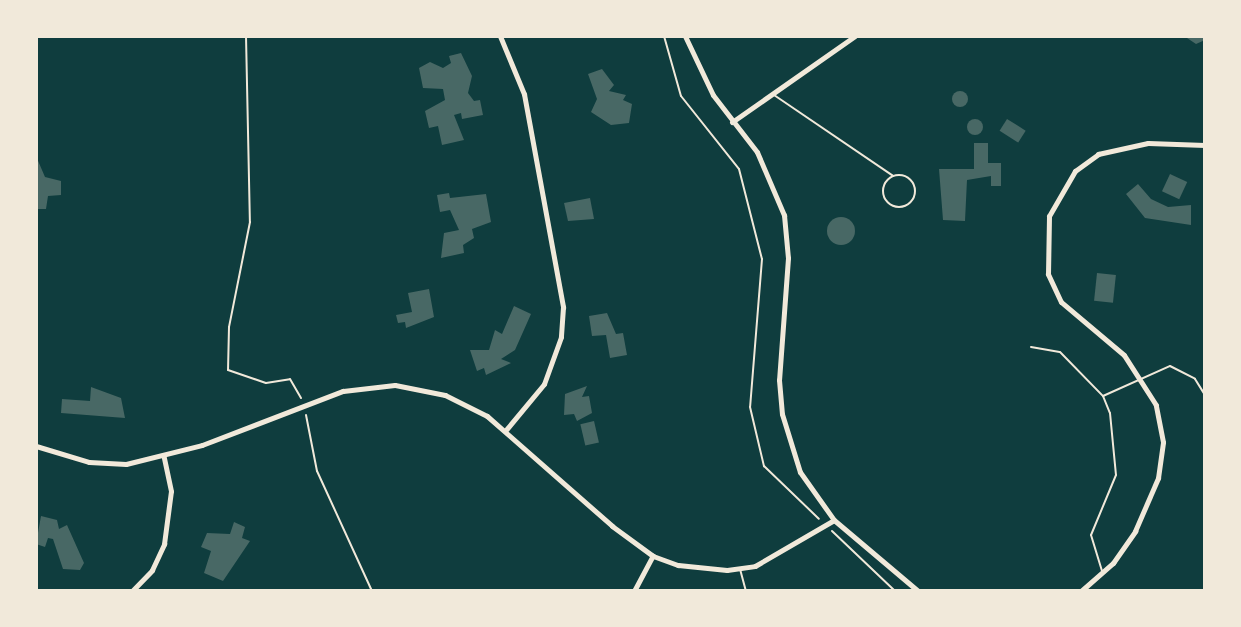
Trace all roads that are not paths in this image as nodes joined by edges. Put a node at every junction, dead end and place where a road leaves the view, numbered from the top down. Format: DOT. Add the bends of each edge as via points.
graph roads {
  1 [pos="500,36"];
  2 [pos="685,36"];
  3 [pos="855,36"];
  4 [pos="848,38"];
  5 [pos="774,94"];
  6 [pos="732,122"];
  7 [pos="1205,145"];
  8 [pos="893,176"];
  9 [pos="1031,346"];
  10 [pos="1144,382"];
  11 [pos="1205,395"];
  12 [pos="1103,396"];
  13 [pos="505,430"];
  14 [pos="1205,437"];
  15 [pos="36,446"];
  16 [pos="1205,453"];
  17 [pos="164,457"];
  18 [pos="834,520"];
  19 [pos="1205,552"];
  20 [pos="653,556"];
  21 [pos="1205,566"];
  22 [pos="740,569"];
  23 [pos="1102,572"];
  24 [pos="132,591"];
  25 [pos="634,591"];
  26 [pos="746,591"];
  27 [pos="918,591"];
  28 [pos="1081,591"];
  1 -- 13 [label="street" via="524,94 563,307 561,337 544,384"];
  2 -- 6 [label="street" via="697,67"];
  3 -- 4 [label="street"];
  4 -- 5 [label="street"];
  5 -- 6 [label="street"];
  5 -- 8 [label="lane"];
  6 -- 18 [label="street" via="757,152 784,215 788,258 782,414 800,472"];
  7 -- 10 [label="street" via="1148,143 1098,154 1075,171 1049,216 1048,274 1061,302 1124,355"];
  8 -- 8 [label="lane" via="884,185 884,197 893,206 906,206 914,197 914,185 905,176"];
  9 -- 12 [label="lane" via="1060,352"];
  10 -- 11 [label="lane" via="1170,366 1195,379"];
  10 -- 12 [label="lane"];
  10 -- 23 [label="street" via="1156,405 1162,442 1158,478 1135,531"];
  12 -- 23 [label="lane" via="1117,442 1112,492 1091,535"];
  13 -- 17 [label="street" via="466,403 395,385 364,386"];
  13 -- 20 [label="street"];
  14 -- 16 [label="lane"];
  15 -- 17 [label="street" via="107,464"];
  17 -- 24 [label="street" via="171,491 164,544 152,570"];
  18 -- 22 [label="street" via="776,557"];
  18 -- 27 [label="street"];
  19 -- 21 [label="lane"];
  20 -- 22 [label="street" via="689,567"];
  20 -- 25 [label="street"];
  22 -- 26 [label="lane"];
  23 -- 28 [label="street"];
}
